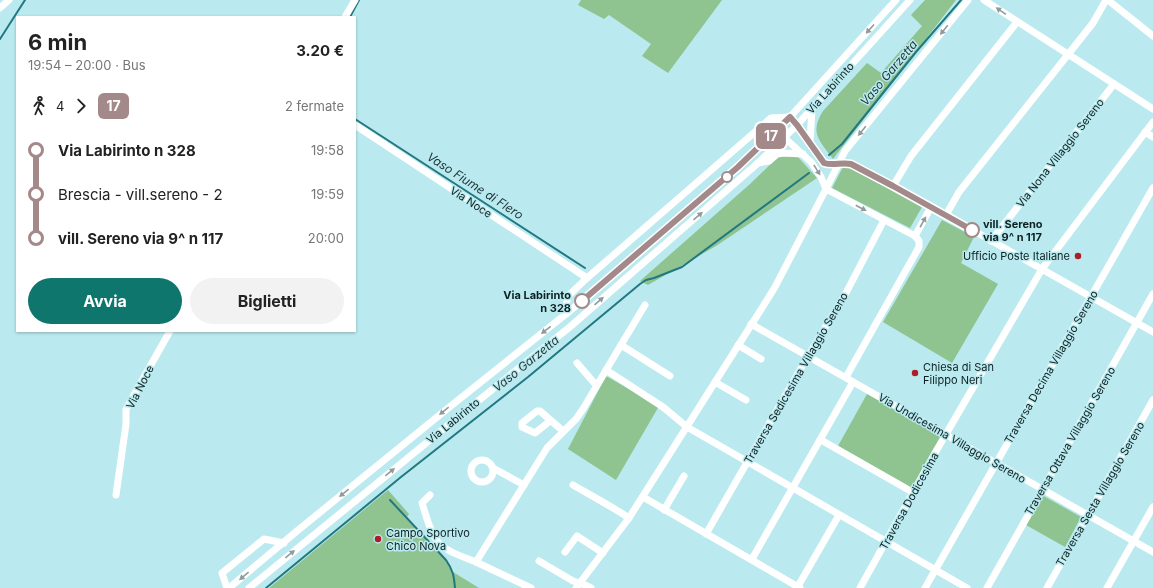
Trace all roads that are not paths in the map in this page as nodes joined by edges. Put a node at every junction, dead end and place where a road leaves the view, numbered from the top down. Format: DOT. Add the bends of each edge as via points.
graph roads {
  1 [pos="9,0"];
  2 [pos="354,0"];
  3 [pos="896,0"];
  4 [pos="910,0"];
  5 [pos="968,0"];
  6 [pos="984,0"];
  7 [pos="1107,0"];
  8 [pos="0,8"];
  9 [pos="346,16"];
  10 [pos="1017,22"];
  11 [pos="1153,36"];
  12 [pos="1068,54"];
  13 [pos="1114,84"];
  14 [pos="812,109"];
  15 [pos="1153,109"];
  16 [pos="790,117"];
  17 [pos="774,118"];
  18 [pos="1153,122"];
  19 [pos="797,125"];
  20 [pos="356,126"];
  21 [pos="776,130"];
  22 [pos="1145,132"];
  23 [pos="784,137"];
  24 [pos="1153,137"];
  25 [pos="810,142"];
  26 [pos="803,154"];
  27 [pos="758,163"];
  28 [pos="839,163"];
  29 [pos="893,186"];
  30 [pos="1153,188"];
  31 [pos="826,189"];
  32 [pos="931,207"];
  33 [pos="946,215"];
  34 [pos="884,220"];
  35 [pos="915,236"];
  36 [pos="991,240"];
  37 [pos="1042,269"];
  38 [pos="587,278"];
  39 [pos="1153,294"];
  40 [pos="1091,296"];
  41 [pos="645,305"];
  42 [pos="566,314"];
  43 [pos="1137,322"];
  44 [pos="751,324"];
  45 [pos="169,332"];
  46 [pos="1153,332"];
  47 [pos="621,345"];
  48 [pos="738,345"];
  49 [pos="808,356"];
  50 [pos="761,359"];
  51 [pos="576,363"];
  52 [pos="606,370"];
  53 [pos="670,376"];
  54 [pos="846,377"];
  55 [pos="715,382"];
  56 [pos="853,382"];
  57 [pos="596,385"];
  58 [pos="746,400"];
  59 [pos="1153,400"];
  60 [pos="550,421"];
  61 [pos="687,427"];
  62 [pos="563,431"];
  63 [pos="946,434"];
  64 [pos="820,440"];
  65 [pos="747,463"];
  66 [pos="996,463"];
  67 [pos="493,468"];
  68 [pos="684,476"];
  69 [pos="524,485"];
  70 [pos="573,485"];
  71 [pos="793,489"];
  72 [pos="1042,489"];
  73 [pos="914,494"];
  74 [pos="430,495"];
  75 [pos="116,496"];
  76 [pos="643,497"];
  77 [pos="1153,507"];
  78 [pos="664,510"];
  79 [pos="838,515"];
  80 [pos="1088,515"];
  81 [pos="629,518"];
  82 [pos="706,534"];
  83 [pos="1134,541"];
  84 [pos="284,543"];
  85 [pos="886,543"];
  86 [pos="565,552"];
  87 [pos="1153,552"];
  88 [pos="603,553"];
  89 [pos="752,559"];
  90 [pos="539,561"];
  91 [pos="476,562"];
  92 [pos="935,570"];
  93 [pos="578,586"];
  94 [pos="228,588"];
  95 [pos="249,588"];
  96 [pos="531,588"];
  97 [pos="591,588"];
  98 [pos="798,588"];
  99 [pos="860,588"];
  100 [pos="925,588"];
  101 [pos="967,588"];
  102 [pos="986,588"];
  103 [pos="1047,588"];
  104 [pos="1107,588"];
  1 -- 8 [label="street"];
  2 -- 9 [label="street"];
  3 -- 16 [label="street, Via Labirinto, one-way"];
  4 -- 14 [label="street, Via Labirinto"];
  5 -- 28 [label="street, one-way" via="845,151"];
  10 -- 6 [label="street, one-way"];
  7 -- 11 [label="street"];
  7 -- 12 [label="street" via="1093,23"];
  10 -- 12 [label="street"];
  10 -- 29 [label="street" via="911,156"];
  12 -- 13 [label="street"];
  12 -- 33 [label="street" via="960,192"];
  13 -- 15 [label="street"];
  13 -- 36 [label="street, Via Nona Villaggio Sereno"];
  14 -- 19 [label="street, Via Labirinto"];
  14 -- 25 [label="street"];
  16 -- 17 [label="street"];
  16 -- 19 [label="street"];
  16 -- 21 [label="street, Via Labirinto"];
  17 -- 21 [label="street"];
  17 -- 38 [label="street"];
  18 -- 22 [label="street, Traversa Dodicesima"];
  19 -- 23 [label="street, Via Labirinto"];
  19 -- 25 [label="street"];
  20 -- 38 [label="street, Via Noce"];
  21 -- 23 [label="street"];
  21 -- 42 [label="street, Via Labirinto" via="738,167"];
  22 -- 24 [label="street"];
  22 -- 37 [label="street, Traversa Dodicesima"];
  23 -- 26 [label="street"];
  23 -- 27 [label="street, Via Labirinto"];
  25 -- 28 [label="street" via="824,163"];
  26 -- 27 [label="street" via="777,154 769,161"];
  26 -- 31 [label="street, one-way" via="821,177"];
  95 -- 27 [label="street, Via Labirinto, one-way" via="571,326"];
  28 -- 29 [label="street" via="851,164"];
  28 -- 31 [label="street"];
  29 -- 32 [label="street"];
  30 -- 40 [label="street, Traversa Decima Villaggio Sereno"];
  31 -- 34 [label="street, one-way"];
  31 -- 44 [label="street" via="775,287"];
  32 -- 33 [label="street"];
  35 -- 32 [label="street, one-way"];
  33 -- 36 [label="street"];
  34 -- 35 [label="street"];
  34 -- 49 [label="street, Traversa Sedicesima Villaggio Sereno" via="847,291"];
  35 -- 54 [label="street" via="919,241 919,247"];
  36 -- 37 [label="street"];
  37 -- 40 [label="street"];
  37 -- 63 [label="street, Traversa Dodicesima"];
  38 -- 42 [label="street" via="567,297"];
  39 -- 43 [label="street, Traversa Ottava Villaggio Sereno"];
  40 -- 43 [label="street"];
  40 -- 66 [label="street, Traversa Decima Villaggio Sereno"];
  41 -- 47 [label="street"];
  42 -- 84 [label="street, Via Labirinto, one-way"];
  43 -- 46 [label="street"];
  43 -- 72 [label="street, Traversa Ottava Villaggio Sereno"];
  44 -- 48 [label="street"];
  44 -- 49 [label="street, Via Undicesima Villaggio Sereno"];
  45 -- 75 [label="street, Via Noce" via="126,409"];
  47 -- 52 [label="street"];
  47 -- 53 [label="street"];
  48 -- 50 [label="street"];
  48 -- 55 [label="street"];
  49 -- 54 [label="street, Via Undicesima Villaggio Sereno"];
  49 -- 65 [label="street, Traversa Sedicesima Villaggio Sereno"];
  51 -- 57 [label="street"];
  52 -- 57 [label="street"];
  52 -- 61 [label="street" via="663,407"];
  54 -- 56 [label="street, Via Undicesima Villaggio Sereno"];
  55 -- 58 [label="street"];
  55 -- 61 [label="street"];
  56 -- 63 [label="street, Via Undicesima Villaggio Sereno"];
  56 -- 64 [label="street"];
  57 -- 62 [label="street" via="576,419"];
  59 -- 80 [label="street, Traversa Sesta Villaggio Sereno"];
  60 -- 62 [label="street"];
  61 -- 65 [label="street"];
  61 -- 76 [label="street"];
  62 -- 69 [label="street" via="547,448"];
  63 -- 66 [label="street, Via Undicesima Villaggio Sereno"];
  63 -- 73 [label="street, Traversa Dodicesima"];
  64 -- 71 [label="street"];
  64 -- 73 [label="street"];
  65 -- 71 [label="street"];
  65 -- 82 [label="street, Traversa Sedicesima Villaggio Sereno"];
  66 -- 72 [label="street, Via Undicesima Villaggio Sereno"];
  66 -- 92 [label="street, Traversa Decima Villaggio Sereno"];
  67 -- 69 [label="street"];
  68 -- 78 [label="street"];
  69 -- 91 [label="street"];
  70 -- 81 [label="street"];
  71 -- 79 [label="street"];
  71 -- 89 [label="street"];
  72 -- 80 [label="street, Via Undicesima Villaggio Sereno"];
  72 -- 102 [label="street, Traversa Ottava Villaggio Sereno"];
  73 -- 85 [label="street, Traversa Dodicesima"];
  74 -- 91 [label="street" via="422,503 437,540 443,546"];
  76 -- 78 [label="street"];
  76 -- 81 [label="street"];
  77 -- 83 [label="street"];
  78 -- 82 [label="street"];
  79 -- 85 [label="street"];
  79 -- 98 [label="street"];
  80 -- 83 [label="street, Via Undicesima Villaggio Sereno"];
  80 -- 103 [label="street, Traversa Sesta Villaggio Sereno"];
  81 -- 88 [label="street"];
  82 -- 89 [label="street"];
  83 -- 87 [label="street, Via Undicesima Villaggio Sereno"];
  83 -- 104 [label="street"];
  84 -- 94 [label="street, Via Labirinto, one-way"];
  84 -- 94 [label="street, Via Labirinto" via="264,539 222,573"];
  85 -- 92 [label="street"];
  85 -- 99 [label="street, Traversa Dodicesima"];
  86 -- 88 [label="street" via="577,536"];
  88 -- 93 [label="street"];
  89 -- 98 [label="street"];
  90 -- 93 [label="street"];
  91 -- 96 [label="street"];
  92 -- 100 [label="street, Traversa Decima Villaggio Sereno"];
  92 -- 101 [label="street"];
  93 -- 97 [label="street" via="585,585"];
}
